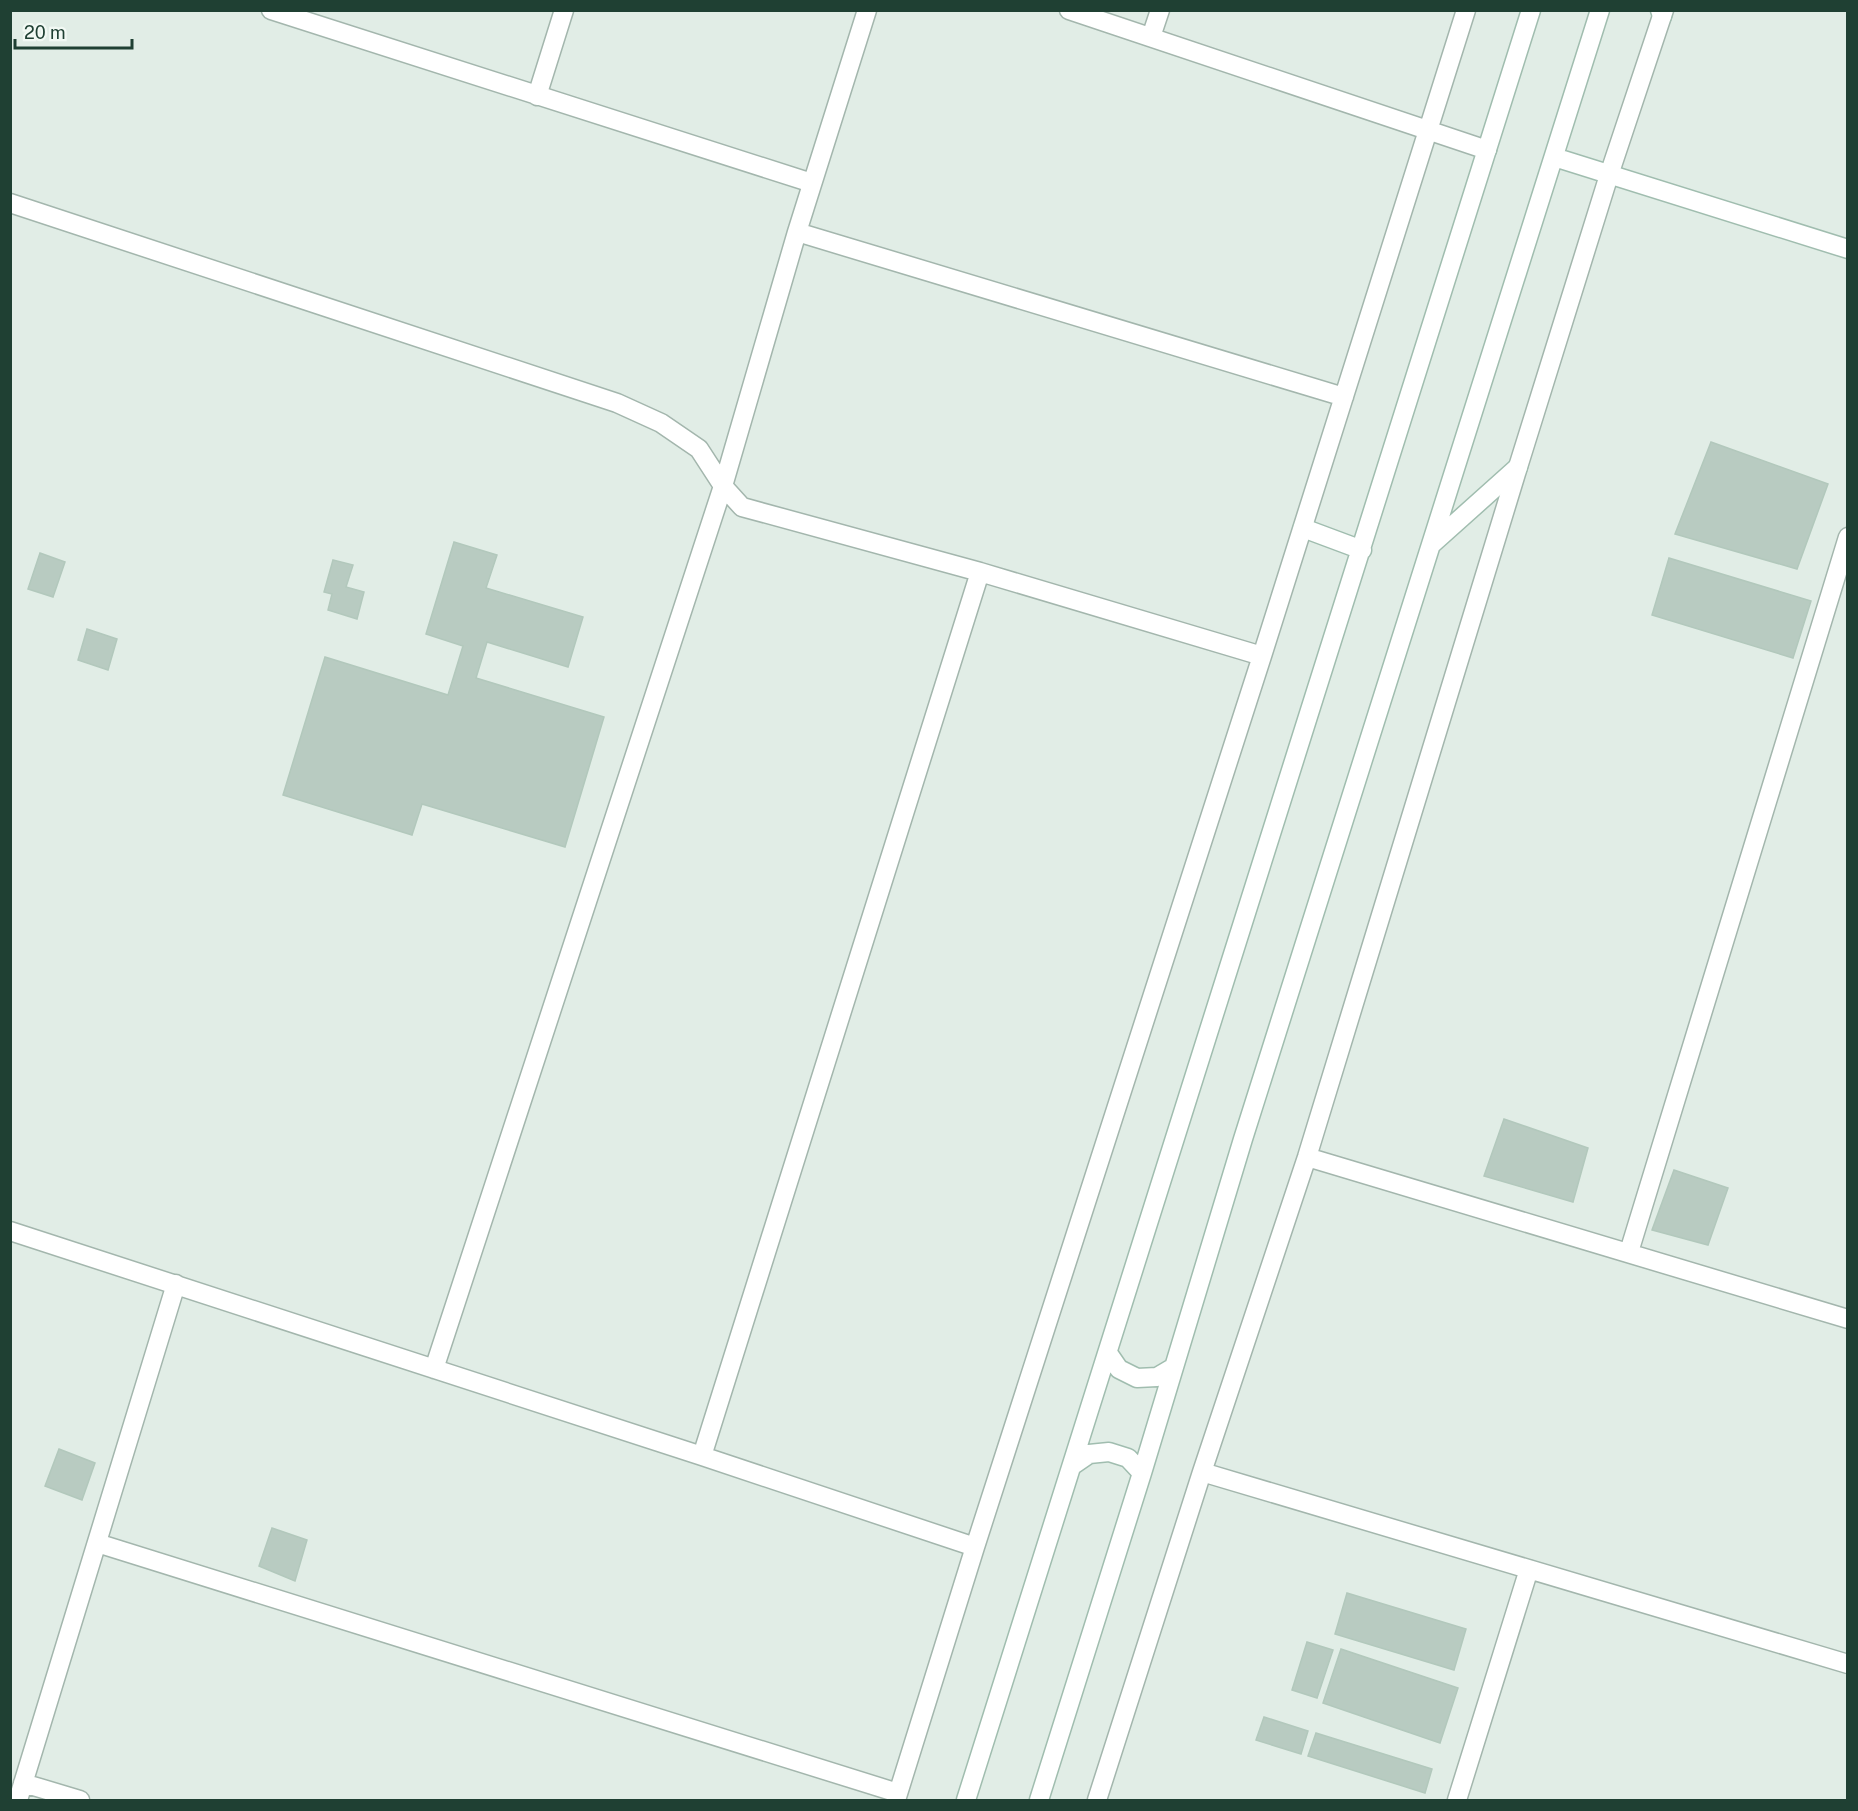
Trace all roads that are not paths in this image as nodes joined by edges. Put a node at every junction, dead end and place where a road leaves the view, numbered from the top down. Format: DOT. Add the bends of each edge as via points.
graph roads {
  1 [pos="271,10"];
  2 [pos="564,10"];
  3 [pos="867,10"];
  4 [pos="1069,10"];
  5 [pos="1160,10"];
  6 [pos="1466,10"];
  7 [pos="1531,10"];
  8 [pos="1600,10"];
  9 [pos="1662,12"];
  10 [pos="1151,37"];
  11 [pos="537,96"];
  12 [pos="1428,130"];
  13 [pos="1487,150"];
  14 [pos="1554,157"];
  15 [pos="1609,175"];
  16 [pos="812,183"];
  17 [pos="10,203"];
  18 [pos="797,232"];
  19 [pos="1848,249"];
  20 [pos="1344,397"];
  21 [pos="1518,467"];
  22 [pos="723,486"];
  23 [pos="1303,528"];
  24 [pos="1848,537"];
  25 [pos="1431,545"];
  26 [pos="1362,550"];
  27 [pos="980,572"];
  28 [pos="1841,580"];
  29 [pos="1263,656"];
  30 [pos="1308,1158"];
  31 [pos="10,1231"];
  32 [pos="1629,1252"];
  33 [pos="176,1284"];
  34 [pos="1848,1319"];
  35 [pos="1108,1353"];
  36 [pos="1174,1367"];
  37 [pos="434,1369"];
  38 [pos="702,1456"];
  39 [pos="1072,1465"];
  40 [pos="1202,1472"];
  41 [pos="1142,1473"];
  42 [pos="97,1543"];
  43 [pos="975,1547"];
  44 [pos="1529,1569"];
  45 [pos="1848,1664"];
  46 [pos="24,1783"];
  47 [pos="897,1797"];
  48 [pos="18,1800"];
  49 [pos="81,1800"];
  50 [pos="966,1800"];
  51 [pos="1039,1800"];
  52 [pos="1097,1800"];
  53 [pos="1457,1800"];
  1 -- 11 [label="street"];
  2 -- 11 [label="street"];
  3 -- 16 [label="street"];
  4 -- 10 [label="street"];
  5 -- 10 [label="street"];
  6 -- 12 [label="street"];
  7 -- 13 [label="street"];
  8 -- 14 [label="street"];
  9 -- 15 [label="street"];
  10 -- 12 [label="street"];
  11 -- 16 [label="street"];
  12 -- 13 [label="street"];
  12 -- 20 [label="street"];
  13 -- 26 [label="street"];
  14 -- 15 [label="street"];
  14 -- 25 [label="street"];
  15 -- 19 [label="street"];
  15 -- 21 [label="street"];
  16 -- 18 [label="street"];
  17 -- 22 [label="street" via="617,404 661,423 699,449"];
  18 -- 20 [label="street"];
  18 -- 22 [label="street"];
  20 -- 23 [label="street"];
  21 -- 25 [label="street"];
  21 -- 30 [label="street"];
  22 -- 27 [label="street" via="742,507"];
  22 -- 37 [label="street"];
  23 -- 26 [label="street"];
  23 -- 29 [label="street"];
  24 -- 28 [label="street"];
  25 -- 36 [label="street"];
  26 -- 35 [label="street"];
  27 -- 29 [label="street"];
  27 -- 38 [label="street"];
  28 -- 32 [label="street"];
  29 -- 43 [label="street"];
  30 -- 32 [label="street"];
  30 -- 40 [label="street"];
  31 -- 33 [label="street"];
  32 -- 34 [label="street"];
  33 -- 37 [label="street"];
  33 -- 42 [label="street"];
  35 -- 36 [label="street" via="1119,1369 1137,1378 1157,1377"];
  35 -- 39 [label="street"];
  36 -- 41 [label="street"];
  37 -- 38 [label="street"];
  38 -- 43 [label="street"];
  39 -- 41 [label="street" via="1089,1454 1109,1452 1128,1458"];
  39 -- 50 [label="street"];
  40 -- 44 [label="street"];
  40 -- 52 [label="street"];
  41 -- 51 [label="street"];
  42 -- 46 [label="street"];
  42 -- 47 [label="street"];
  43 -- 47 [label="street"];
  44 -- 45 [label="street"];
  44 -- 53 [label="street"];
  46 -- 48 [label="street"];
  46 -- 49 [label="street"];
}
